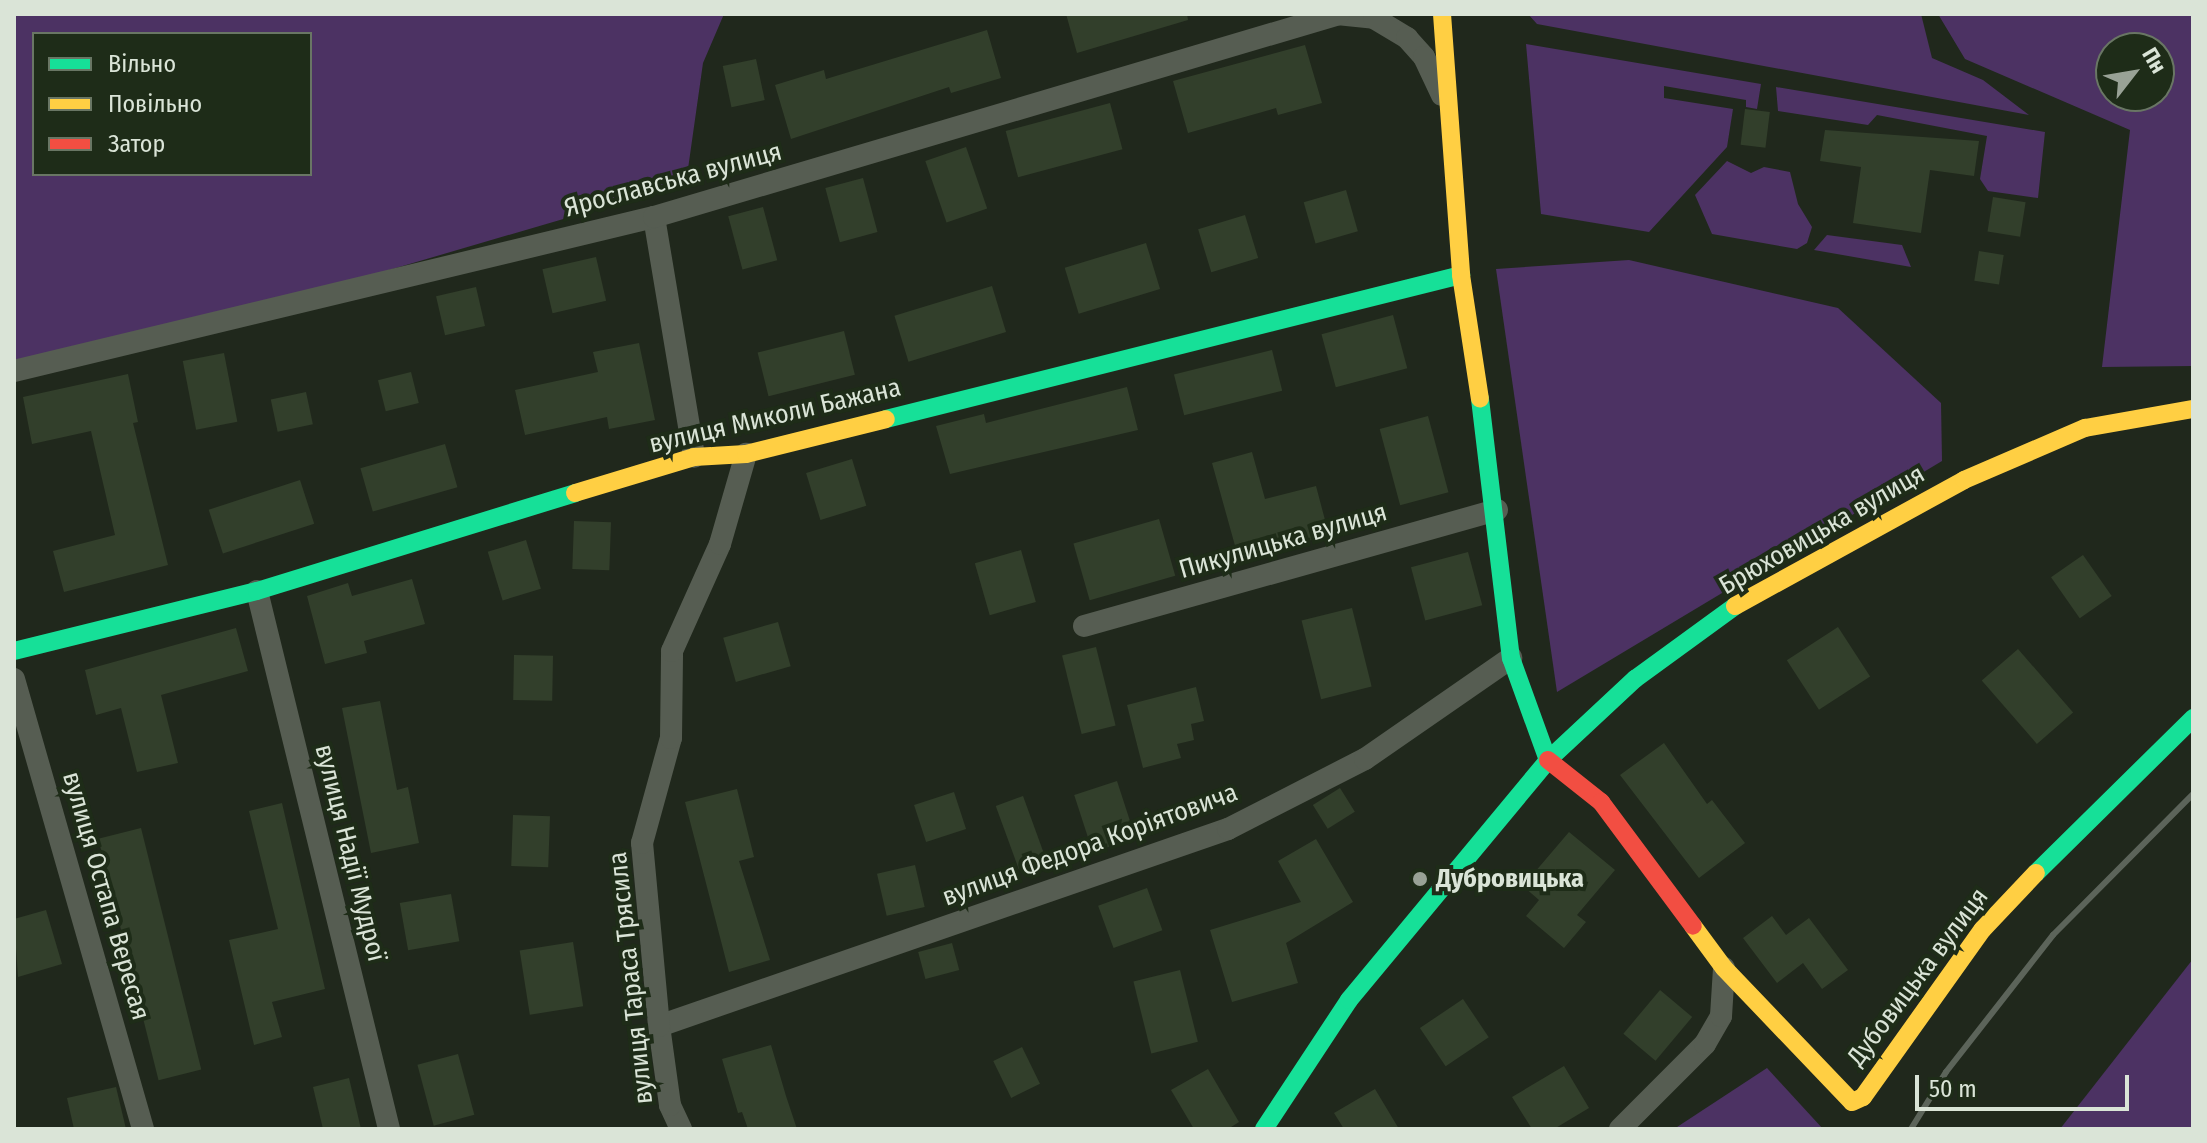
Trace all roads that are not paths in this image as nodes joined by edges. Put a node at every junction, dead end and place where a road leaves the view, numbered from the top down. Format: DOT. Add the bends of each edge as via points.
graph roads {
  1 [pos="1338,14"];
  2 [pos="1442,14"];
  3 [pos="1448,107"];
  4 [pos="654,217"];
  5 [pos="1461,275"];
  6 [pos="14,371"];
  7 [pos="2193,409"];
  8 [pos="746,454"];
  9 [pos="694,457"];
  10 [pos="1497,510"];
  11 [pos="257,591"];
  12 [pos="1084,626"];
  13 [pos="14,651"];
  14 [pos="1511,658"];
  15 [pos="14,679"];
  16 [pos="2193,718"];
  17 [pos="1548,760"];
  18 [pos="1724,968"];
  19 [pos="659,1026"];
  20 [pos="143,1129"];
  21 [pos="389,1129"];
  22 [pos="681,1129"];
  23 [pos="1264,1129"];
  24 [pos="1620,1129"];
  1 -- 3 [label="street" via="1374,18 1407,38 1424,57"];
  1 -- 4 [label="street, Ярославська вулиця"];
  2 -- 3 [label="street"];
  3 -- 5 [label="street"];
  4 -- 6 [label="street, Ярославська вулиця"];
  4 -- 9 [label="street"];
  5 -- 8 [label="street, вулиця Миколи Бажана"];
  5 -- 10 [label="street"];
  7 -- 17 [label="street, Брюховицька вулиця" via="2127,417 2070,434 1964,480 1841,543 1751,595 1635,679"];
  8 -- 9 [label="street, вулиця Миколи Бажана"];
  8 -- 19 [label="street, вулиця Тараса Трясила" via="720,544 672,651 671,738 642,843"];
  9 -- 11 [label="street, вулиця Миколи Бажана"];
  10 -- 12 [label="street, Пикулицька вулиця"];
  10 -- 14 [label="street"];
  11 -- 13 [label="street, вулиця Миколи Бажана"];
  11 -- 21 [label="street, вулиця Надії Мудрої"];
  14 -- 17 [label="street"];
  14 -- 19 [label="street, вулиця Федора Коріятовича" via="1365,759 1228,829"];
  15 -- 20 [label="street, вулиця Остапа Вересая"];
  16 -- 18 [label="street, Дубовицька вулиця" via="2100,804 1983,929 1863,1097 1852,1102"];
  17 -- 18 [label="street, Дубовицька вулиця" via="1601,802"];
  17 -- 23 [label="street, Брюховицька вулиця" via="1349,1000"];
  18 -- 24 [label="street" via="1721,1016 1705,1044"];
  19 -- 22 [label="street, вулиця Тараса Трясила" via="670,1105"];
}
